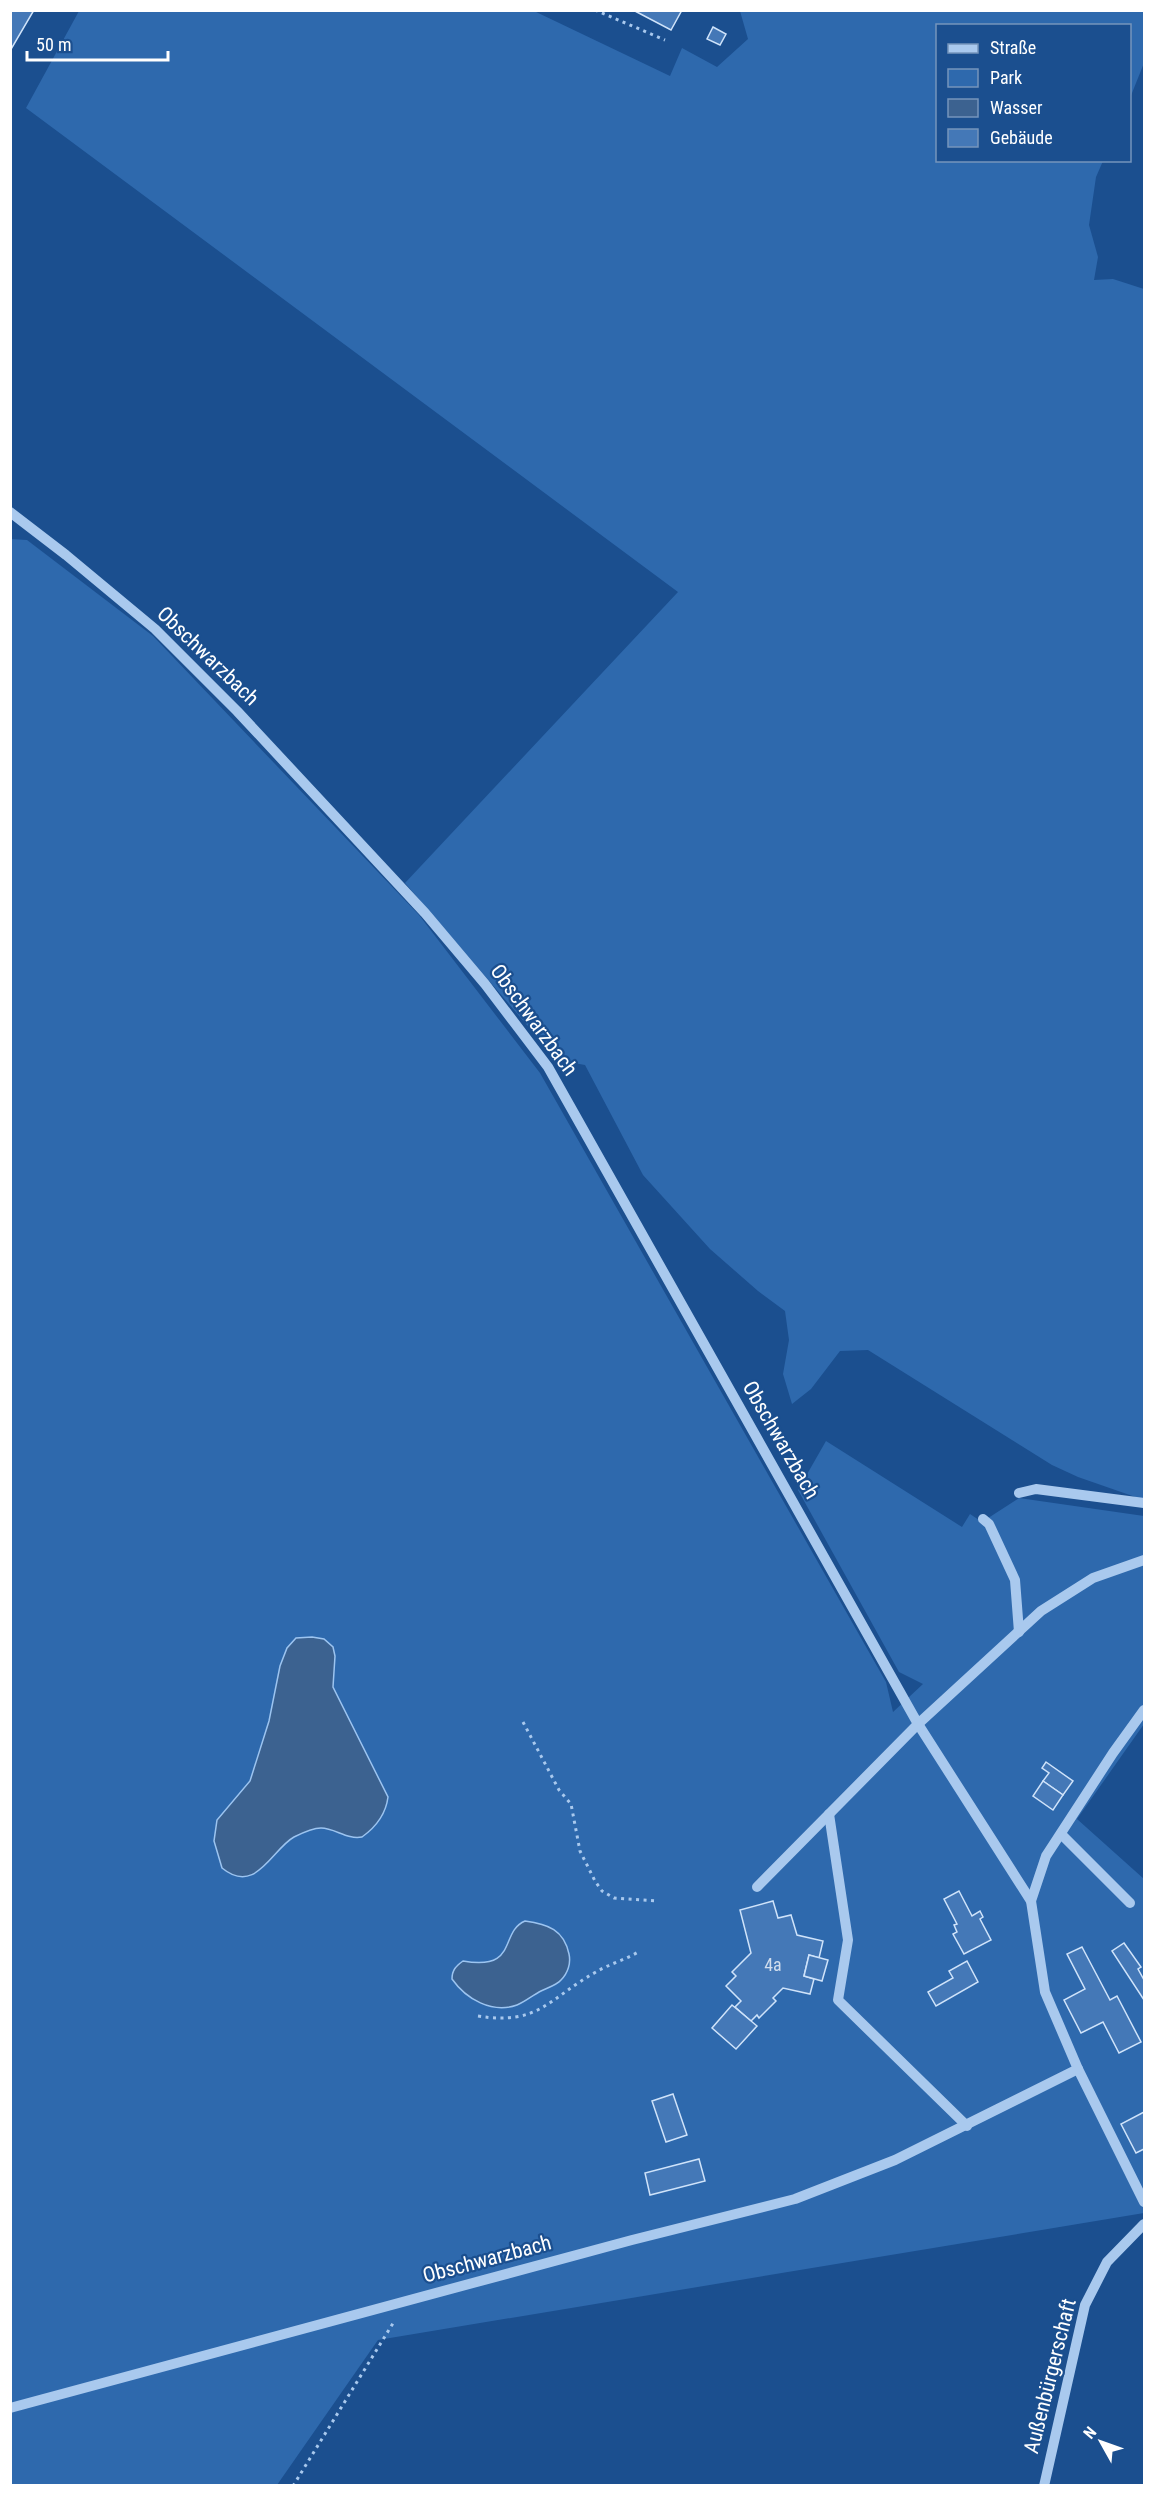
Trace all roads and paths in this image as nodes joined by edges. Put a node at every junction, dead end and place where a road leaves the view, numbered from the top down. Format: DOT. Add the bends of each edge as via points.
graph roads {
  1 [pos="595,10"];
  2 [pos="665,40"];
  3 [pos="10,512"];
  4 [pos="1019,1493"];
  5 [pos="1144,1503"];
  6 [pos="983,1519"];
  7 [pos="1144,1560"];
  8 [pos="1019,1632"];
  9 [pos="1144,1710"];
  10 [pos="523,1722"];
  11 [pos="918,1724"];
  12 [pos="829,1814"];
  13 [pos="1060,1834"];
  14 [pos="757,1887"];
  15 [pos="657,1901"];
  16 [pos="1031,1901"];
  17 [pos="1130,1903"];
  18 [pos="638,1952"];
  19 [pos="478,2016"];
  20 [pos="1078,2068"];
  21 [pos="966,2126"];
  22 [pos="1144,2202"];
  23 [pos="1144,2224"];
  24 [pos="408,2301"];
  25 [pos="10,2408"];
  26 [pos="293,2486"];
  27 [pos="1044,2486"];
  1 -- 2 [label="path"];
  3 -- 11 [label="street, Obschwarzbach" via="155,629 237,711 425,914 549,1067"];
  4 -- 5 [label="street" via="1036,1490"];
  6 -- 8 [label="street" via="1015,1580"];
  7 -- 8 [label="street" via="1093,1578 1041,1611"];
  8 -- 11 [label="street"];
  9 -- 13 [label="street, Obschwarzbach"];
  10 -- 15 [label="path" via="559,1790 571,1804 580,1851 602,1891 614,1898"];
  11 -- 12 [label="street"];
  11 -- 16 [label="street, Obschwarzbach"];
  12 -- 14 [label="street"];
  12 -- 21 [label="street" via="848,1940 838,2000"];
  13 -- 16 [label="street, Obschwarzbach" via="1046,1856"];
  13 -- 17 [label="street"];
  16 -- 20 [label="street, Obschwarzbach" via="1045,1992"];
  18 -- 19 [label="path" via="597,1971 521,2018"];
  20 -- 21 [label="street, Obschwarzbach"];
  20 -- 22 [label="street, Obschwarzbach"];
  21 -- 24 [label="street, Obschwarzbach" via="870,2171 795,2199"];
  23 -- 27 [label="street, Außenbürgerschaft" via="1107,2262 1085,2305"];
  24 -- 25 [label="street, Obschwarzbach"];
  24 -- 26 [label="path"];
}
